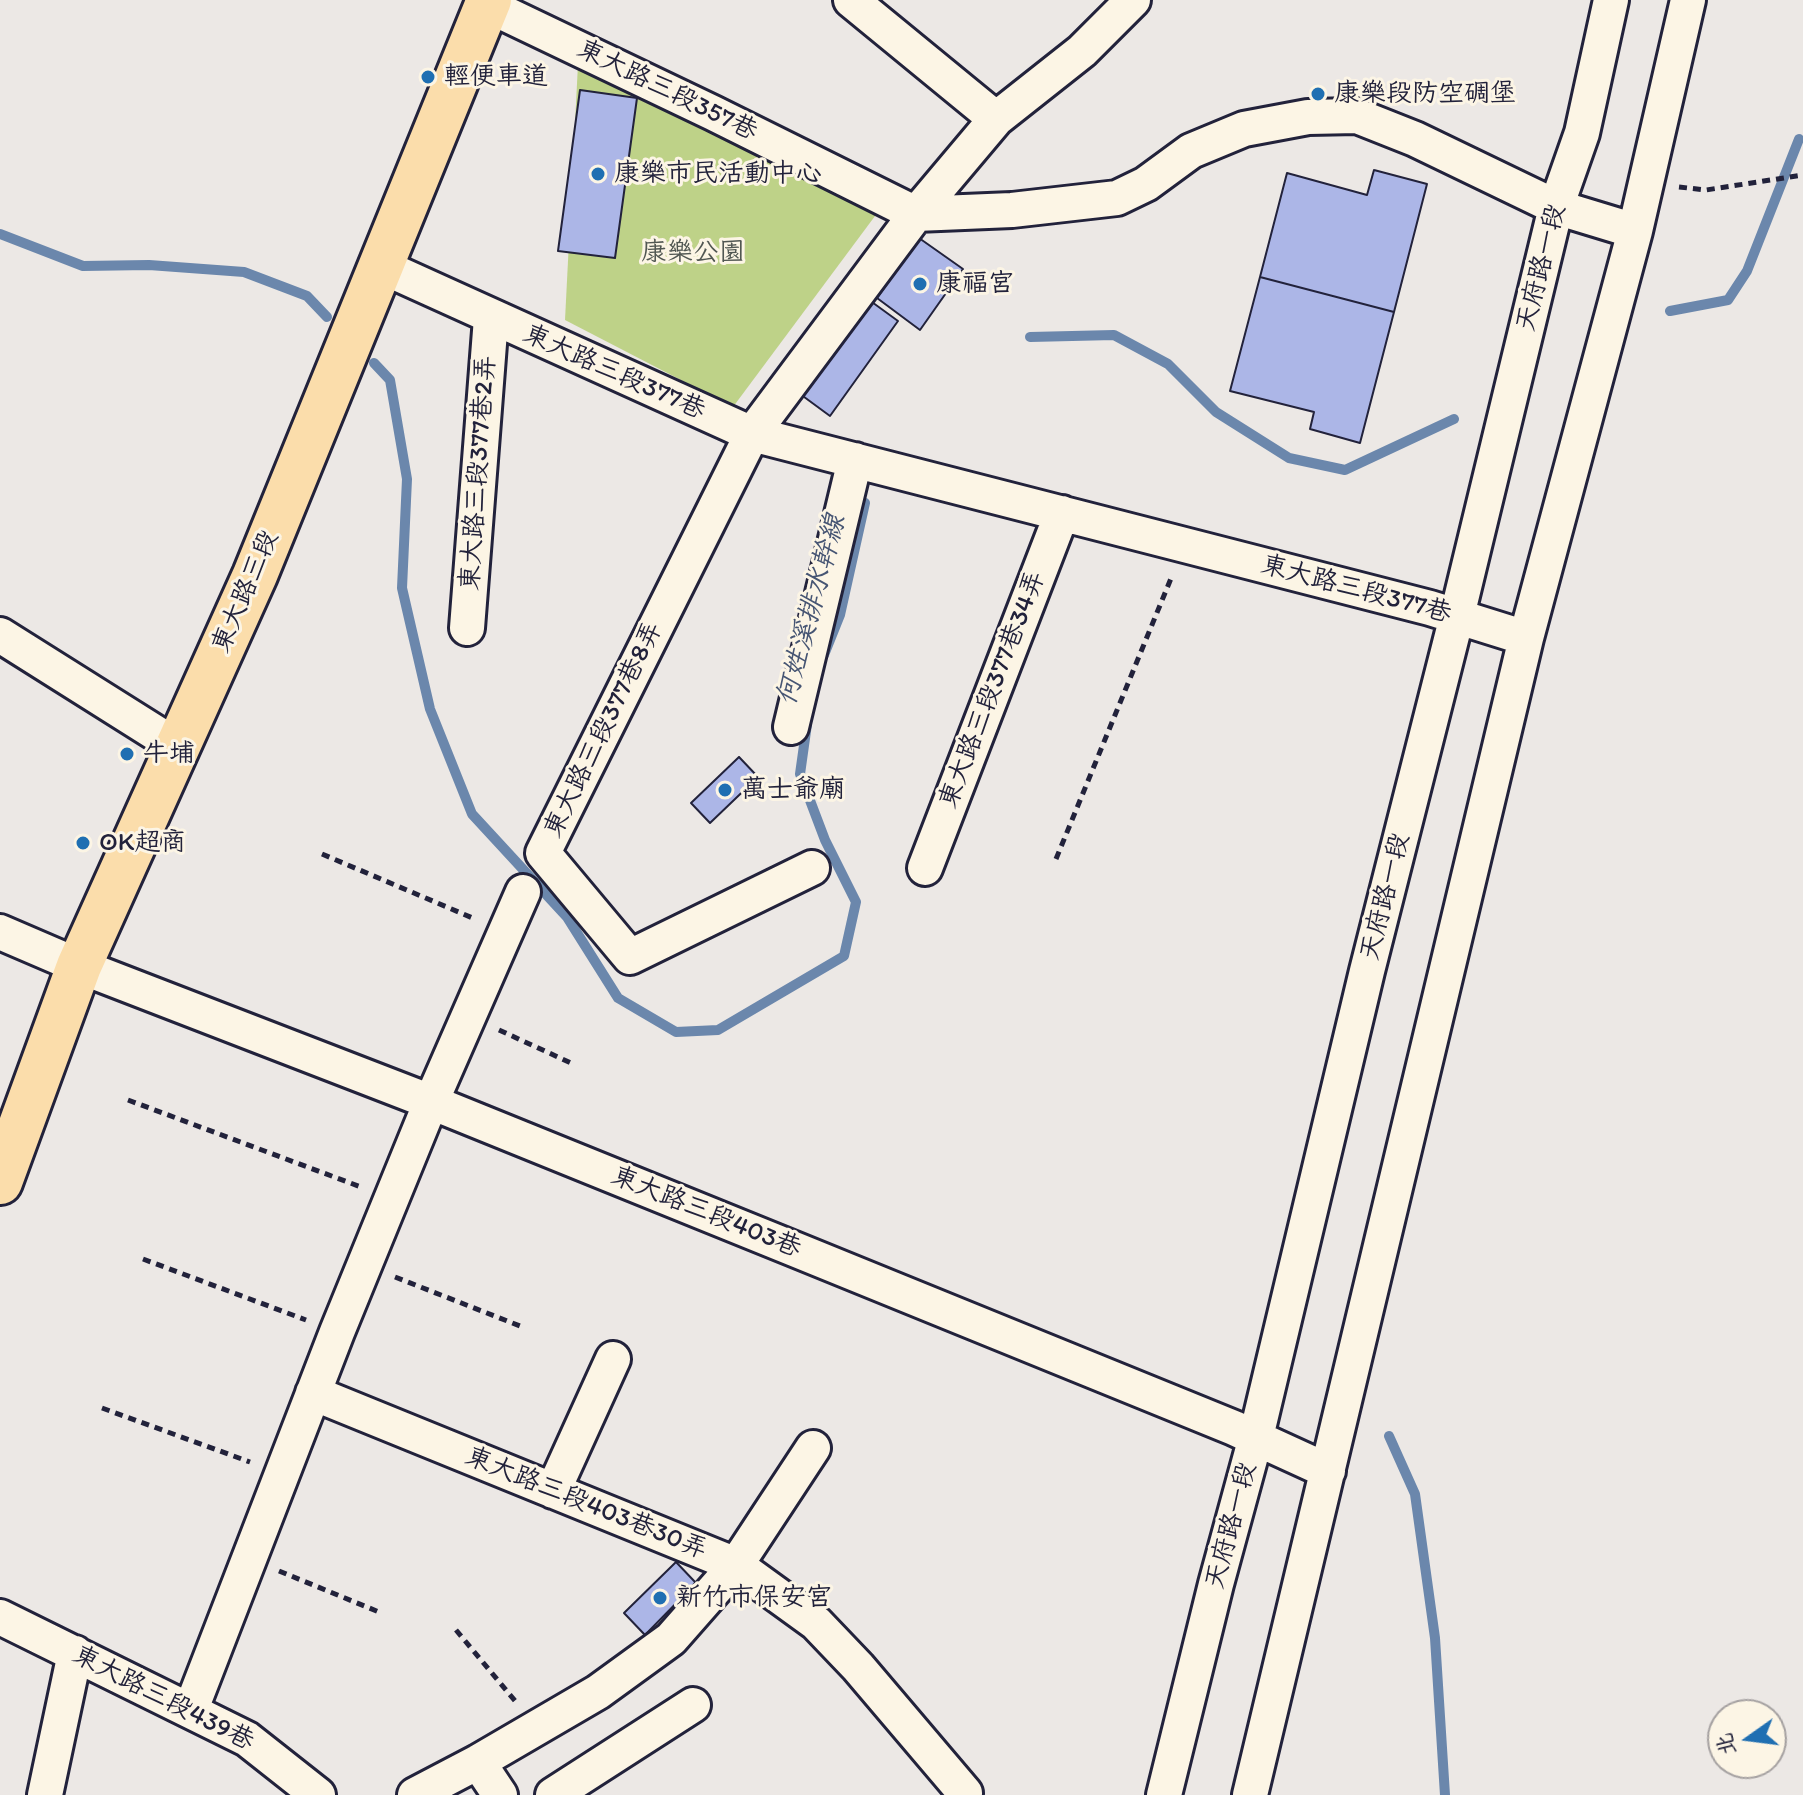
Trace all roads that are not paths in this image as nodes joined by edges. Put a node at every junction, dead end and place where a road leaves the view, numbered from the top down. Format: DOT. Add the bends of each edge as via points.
graph roads {
  1 [pos="851,0"];
  2 [pos="1133,0"];
  3 [pos="1611,0"];
  4 [pos="1688,0"];
  5 [pos="488,3"];
  6 [pos="996,119"];
  7 [pos="1556,207"];
  8 [pos="916,214"];
  9 [pos="1635,231"];
  10 [pos="381,266"];
  11 [pos="491,318"];
  12 [pos="752,434"];
  13 [pos="855,460"];
  14 [pos="1062,513"];
  15 [pos="1457,616"];
  16 [pos="467,628"];
  17 [pos="0,635"];
  18 [pos="1526,638"];
  19 [pos="791,727"];
  20 [pos="178,747"];
  21 [pos="812,868"];
  22 [pos="925,868"];
  23 [pos="523,892"];
  24 [pos="0,932"];
  25 [pos="79,966"];
  26 [pos="431,1102"];
  27 [pos="0,1182"];
  28 [pos="613,1359"];
  29 [pos="313,1393"];
  30 [pos="1256,1437"];
  31 [pos="813,1448"];
  32 [pos="1328,1471"];
  33 [pos="553,1491"];
  34 [pos="736,1565"];
  35 [pos="0,1617"];
  36 [pos="75,1653"];
  37 [pos="693,1705"];
  38 [pos="191,1709"];
  39 [pos="478,1762"];
  40 [pos="965,1793"];
  41 [pos="45,1795"];
  42 [pos="318,1795"];
  43 [pos="415,1795"];
  44 [pos="500,1795"];
  45 [pos="553,1795"];
  46 [pos="1164,1795"];
  47 [pos="1250,1795"];
  1 -- 6 [label="street"];
  2 -- 6 [label="street" via="1082,51"];
  3 -- 7 [label="street, 天府路一段" via="1582,133"];
  4 -- 9 [label="street"];
  5 -- 8 [label="street, 東大路三段357巷"];
  5 -- 10 [label="main road, 東大路三段"];
  6 -- 8 [label="street"];
  7 -- 8 [label="street" via="1357,116 1308,117 1244,129 1191,151 1117,198"];
  7 -- 9 [label="street"];
  7 -- 15 [label="street, 天府路一段"];
  8 -- 12 [label="street"];
  9 -- 18 [label="street"];
  10 -- 11 [label="street, 東大路三段377巷"];
  10 -- 20 [label="main road, 東大路三段" via="255,575"];
  11 -- 12 [label="street, 東大路三段377巷"];
  11 -- 16 [label="street, 東大路三段377巷2弄"];
  12 -- 13 [label="street, 東大路三段377巷"];
  12 -- 21 [label="street, 東大路三段377巷8弄" via="543,853 630,957"];
  13 -- 14 [label="street, 東大路三段377巷"];
  13 -- 19 [label="street"];
  14 -- 15 [label="street, 東大路三段377巷"];
  14 -- 22 [label="street, 東大路三段377巷34弄"];
  15 -- 18 [label="street, 東大路三段377巷"];
  15 -- 30 [label="street, 天府路一段"];
  17 -- 20 [label="street"];
  18 -- 32 [label="street"];
  20 -- 25 [label="main road, 東大路三段"];
  23 -- 26 [label="street"];
  24 -- 25 [label="street, 東大路三段403巷"];
  25 -- 26 [label="street, 東大路三段403巷"];
  25 -- 27 [label="main road, 東大路三段"];
  26 -- 29 [label="street"];
  26 -- 30 [label="street, 東大路三段403巷"];
  28 -- 33 [label="street"];
  29 -- 33 [label="street, 東大路三段403巷30弄"];
  29 -- 38 [label="street"];
  30 -- 32 [label="street, 東大路三段403巷"];
  30 -- 46 [label="street, 天府路一段"];
  31 -- 34 [label="street"];
  32 -- 47 [label="street"];
  33 -- 34 [label="street, 東大路三段403巷30弄"];
  34 -- 39 [label="street" via="671,1639 598,1692"];
  34 -- 40 [label="street, 東大路三段403巷30弄" via="816,1623"];
  35 -- 36 [label="street, 東大路三段439巷"];
  36 -- 38 [label="street, 東大路三段439巷"];
  36 -- 41 [label="street"];
  37 -- 45 [label="street"];
  38 -- 42 [label="street, 東大路三段439巷" via="247,1739"];
  39 -- 43 [label="street"];
  39 -- 44 [label="street"];
}
